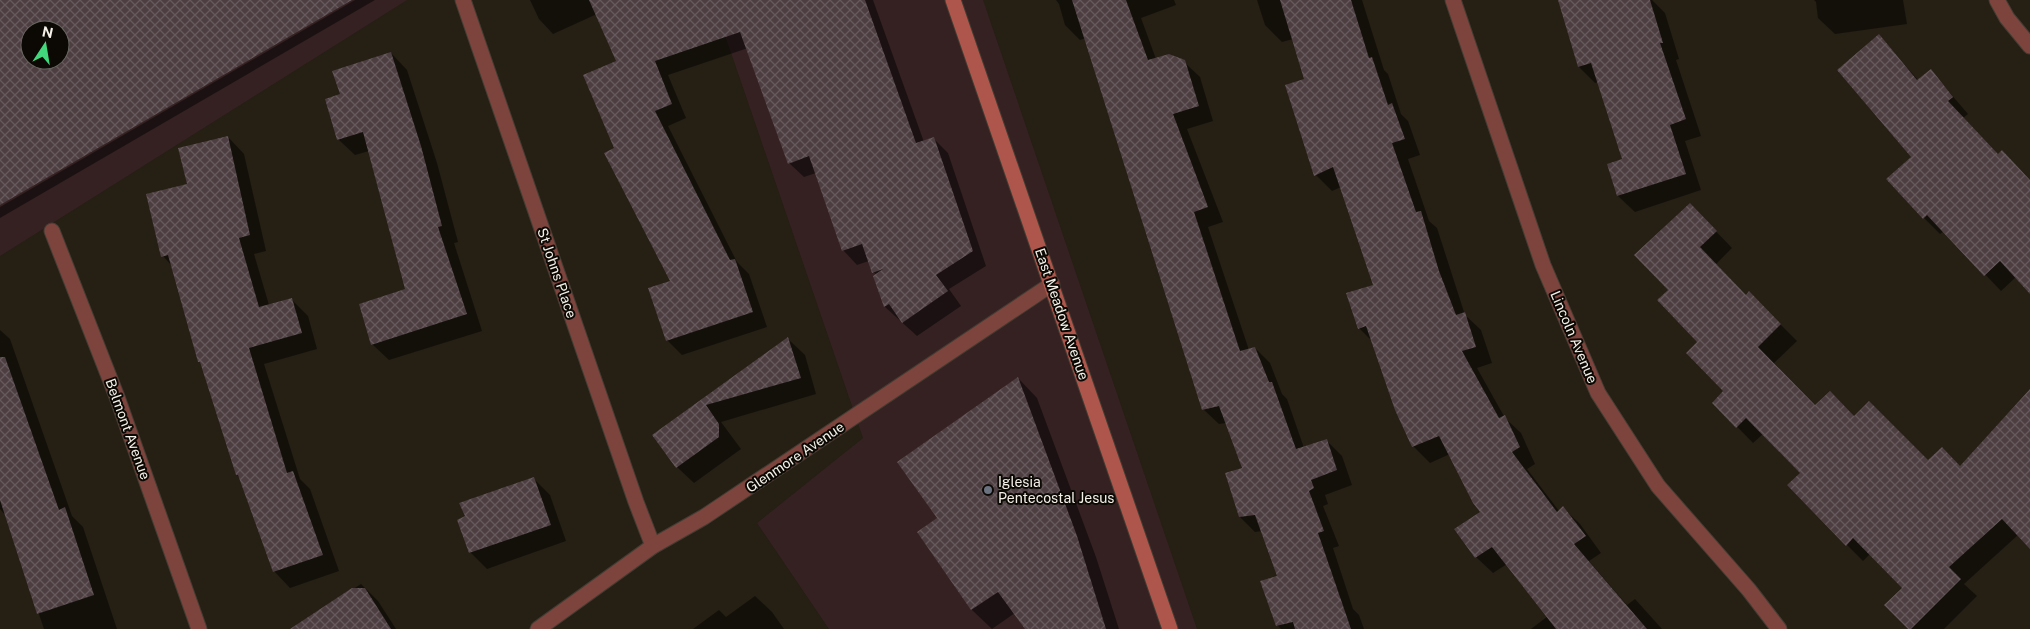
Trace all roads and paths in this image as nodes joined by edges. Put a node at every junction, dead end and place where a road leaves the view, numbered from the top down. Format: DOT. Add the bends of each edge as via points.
graph roads {
  1 [pos="463,0"];
  2 [pos="953,0"];
  3 [pos="1454,0"];
  4 [pos="1997,0"];
  5 [pos="2030,46"];
  6 [pos="52,231"];
  7 [pos="1052,284"];
  8 [pos="654,546"];
  9 [pos="199,629"];
  10 [pos="538,629"];
  11 [pos="1170,629"];
  12 [pos="1779,629"];
  1 -- 8 [label="street, St Johns Place"];
  2 -- 7 [label="street, East Meadow Avenue"];
  3 -- 12 [label="street, Lincoln Avenue" via="1543,265 1598,393 1658,486"];
  4 -- 5 [label="street" via="2006,18"];
  6 -- 9 [label="street, Belmont Avenue" via="116,397"];
  7 -- 8 [label="street, Glenmore Avenue" via="704,517"];
  7 -- 11 [label="street, East Meadow Avenue"];
  8 -- 10 [label="street, Glenmore Avenue"];
}
